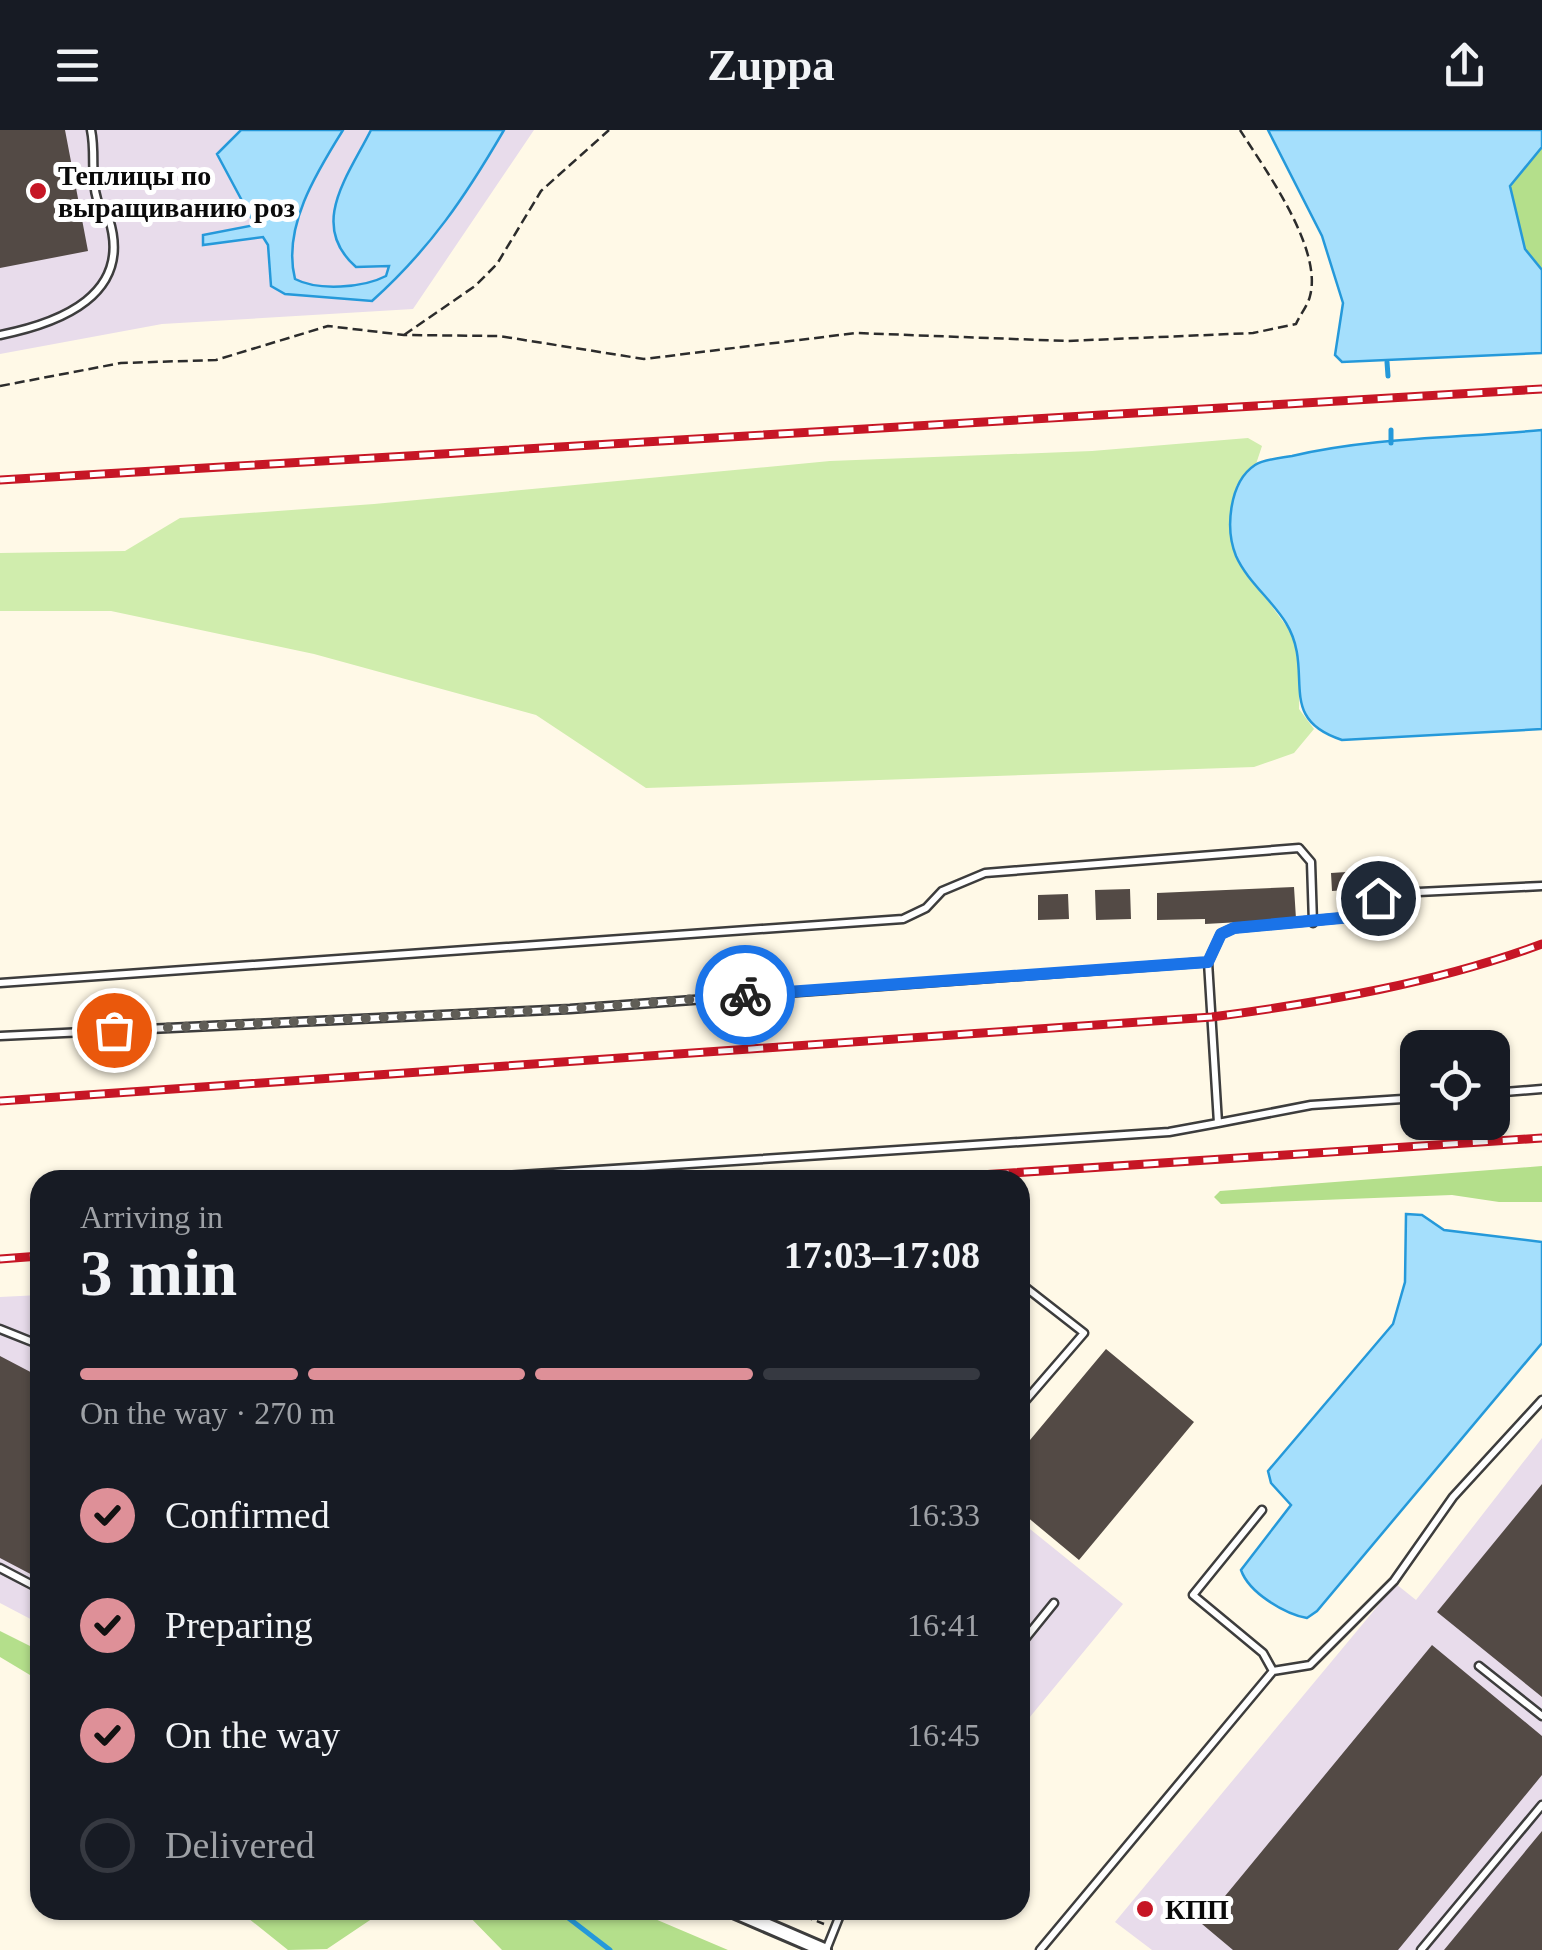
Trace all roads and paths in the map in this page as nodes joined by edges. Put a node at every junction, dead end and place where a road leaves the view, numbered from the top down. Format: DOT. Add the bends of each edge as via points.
graph roads {
  1 [pos="92,130"];
  2 [pos="608,130"];
  3 [pos="1240,130"];
  4 [pos="404,335"];
  5 [pos="0,336"];
  6 [pos="0,386"];
  7 [pos="1542,886"];
  8 [pos="1313,923"];
  9 [pos="1208,962"];
  10 [pos="0,983"];
  11 [pos="0,1036"];
  12 [pos="1542,1089"];
  13 [pos="1510,1092"];
  14 [pos="1400,1099"];
  15 [pos="1218,1123"];
  16 [pos="597,1170"];
  17 [pos="1030,1291"];
  18 [pos="0,1329"];
  19 [pos="30,1341"];
  20 [pos="1030,1396"];
  21 [pos="1542,1400"];
  22 [pos="1262,1510"];
  23 [pos="0,1568"];
  24 [pos="30,1584"];
  25 [pos="1054,1602"];
  26 [pos="1030,1632"];
  27 [pos="1479,1666"];
  28 [pos="1273,1671"];
  29 [pos="1542,1716"];
  30 [pos="1542,1805"];
  31 [pos="757,1920"];
  32 [pos="815,1920"];
  33 [pos="838,1920"];
  34 [pos="835,1928"];
  35 [pos="825,1950"];
  36 [pos="1040,1950"];
  37 [pos="1421,1950"];
  1 -- 5 [label="lane" via="93,174 108,216 112,270 96,295 64,318"];
  2 -- 4 [label="path" via="542,192 497,264"];
  3 -- 4 [label="path" via="1289,208 1308,263 1311,294 1296,324 1252,334 1067,341 856,334 644,359 500,336"];
  4 -- 6 [label="path" via="328,326 216,360 121,363"];
  7 -- 8 [label="lane" via="1398,893 1378,898 1362,916"];
  8 -- 9 [label="lane" via="1234,928 1221,934"];
  8 -- 10 [label="lane" via="1311,862 1299,848 986,874 942,891 902,919"];
  9 -- 11 [label="lane" via="570,1009"];
  9 -- 15 [label="lane"];
  12 -- 13 [label="lane"];
  14 -- 15 [label="lane"];
  15 -- 16 [label="lane" via="1169,1132"];
  17 -- 20 [label="lane" via="1084,1333"];
  18 -- 19 [label="lane"];
  21 -- 28 [label="lane" via="1453,1497 1394,1581 1310,1665"];
  22 -- 28 [label="lane" via="1193,1595 1263,1653"];
  23 -- 24 [label="lane"];
  25 -- 26 [label="lane"];
  27 -- 29 [label="lane"];
  28 -- 36 [label="lane"];
  30 -- 37 [label="lane"];
  31 -- 35 [label="street"];
  32 -- 34 [label="path"];
  33 -- 34 [label="lane"];
  34 -- 35 [label="lane"];
}
